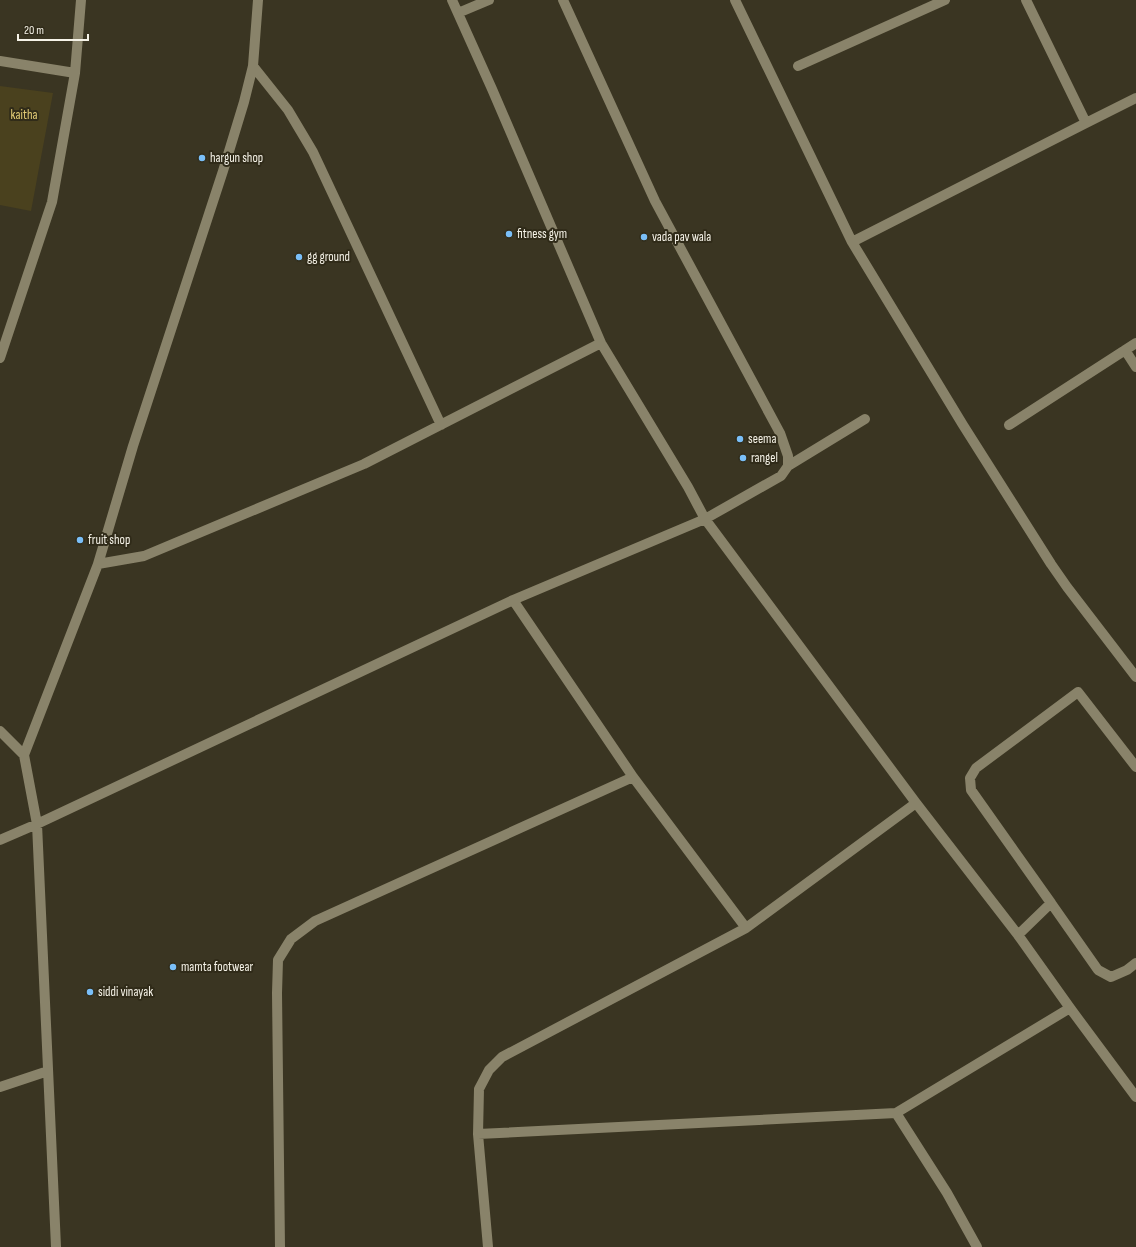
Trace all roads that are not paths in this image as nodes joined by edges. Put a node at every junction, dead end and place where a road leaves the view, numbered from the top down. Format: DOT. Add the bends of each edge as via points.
graph roads {
  1 [pos="81,0"];
  2 [pos="258,0"];
  3 [pos="452,0"];
  4 [pos="489,0"];
  5 [pos="563,0"];
  6 [pos="735,0"];
  7 [pos="945,0"];
  8 [pos="1026,0"];
  9 [pos="458,14"];
  10 [pos="0,61"];
  11 [pos="253,66"];
  12 [pos="798,66"];
  13 [pos="75,73"];
  14 [pos="1136,98"];
  15 [pos="1086,123"];
  16 [pos="852,242"];
  17 [pos="602,343"];
  18 [pos="1136,344"];
  19 [pos="1125,350"];
  20 [pos="0,358"];
  21 [pos="1136,367"];
  22 [pos="865,419"];
  23 [pos="441,425"];
  24 [pos="1009,425"];
  25 [pos="788,466"];
  26 [pos="705,518"];
  27 [pos="98,564"];
  28 [pos="513,600"];
  29 [pos="1136,677"];
  30 [pos="0,731"];
  31 [pos="24,755"];
  32 [pos="1136,767"];
  33 [pos="633,777"];
  34 [pos="916,803"];
  35 [pos="38,824"];
  36 [pos="0,840"];
  37 [pos="1051,903"];
  38 [pos="746,928"];
  39 [pos="1018,935"];
  40 [pos="1136,963"];
  41 [pos="1070,1008"];
  42 [pos="48,1071"];
  43 [pos="0,1087"];
  44 [pos="1136,1097"];
  45 [pos="896,1113"];
  46 [pos="478,1134"];
  47 [pos="56,1247"];
  48 [pos="280,1247"];
  49 [pos="488,1247"];
  50 [pos="977,1247"];
  1 -- 13 [label="street"];
  2 -- 11 [label="street"];
  3 -- 9 [label="street"];
  4 -- 9 [label="street"];
  5 -- 25 [label="street" via="655,201 780,433 788,456"];
  6 -- 16 [label="street"];
  7 -- 12 [label="street"];
  8 -- 15 [label="street"];
  9 -- 17 [label="street"];
  10 -- 13 [label="street"];
  11 -- 23 [label="street" via="288,110 313,152"];
  11 -- 27 [label="street" via="223,170 132,446"];
  13 -- 20 [label="street" via="52,202"];
  14 -- 15 [label="street"];
  15 -- 16 [label="street"];
  16 -- 29 [label="street" via="963,425 1066,587"];
  17 -- 23 [label="street"];
  17 -- 26 [label="street"];
  18 -- 19 [label="street"];
  19 -- 21 [label="street"];
  19 -- 24 [label="street"];
  22 -- 25 [label="street"];
  23 -- 27 [label="street" via="364,464 144,556"];
  25 -- 26 [label="street" via="781,476"];
  26 -- 28 [label="street"];
  26 -- 34 [label="street"];
  27 -- 31 [label="street"];
  28 -- 33 [label="street"];
  28 -- 35 [label="street"];
  30 -- 31 [label="street"];
  31 -- 35 [label="street"];
  32 -- 37 [label="street" via="1078,692 976,768 970,778 972,790"];
  33 -- 38 [label="street"];
  33 -- 48 [label="street" via="315,921 291,939 278,960"];
  34 -- 38 [label="street"];
  34 -- 39 [label="street"];
  35 -- 36 [label="street"];
  35 -- 42 [label="street"];
  37 -- 39 [label="street"];
  37 -- 40 [label="street" via="1098,970 1111,977"];
  38 -- 46 [label="street" via="502,1057 489,1070 479,1089"];
  39 -- 41 [label="street"];
  41 -- 44 [label="street"];
  41 -- 45 [label="street"];
  42 -- 43 [label="street"];
  42 -- 47 [label="street"];
  45 -- 46 [label="street"];
  45 -- 50 [label="street"];
  46 -- 49 [label="street"];
}
